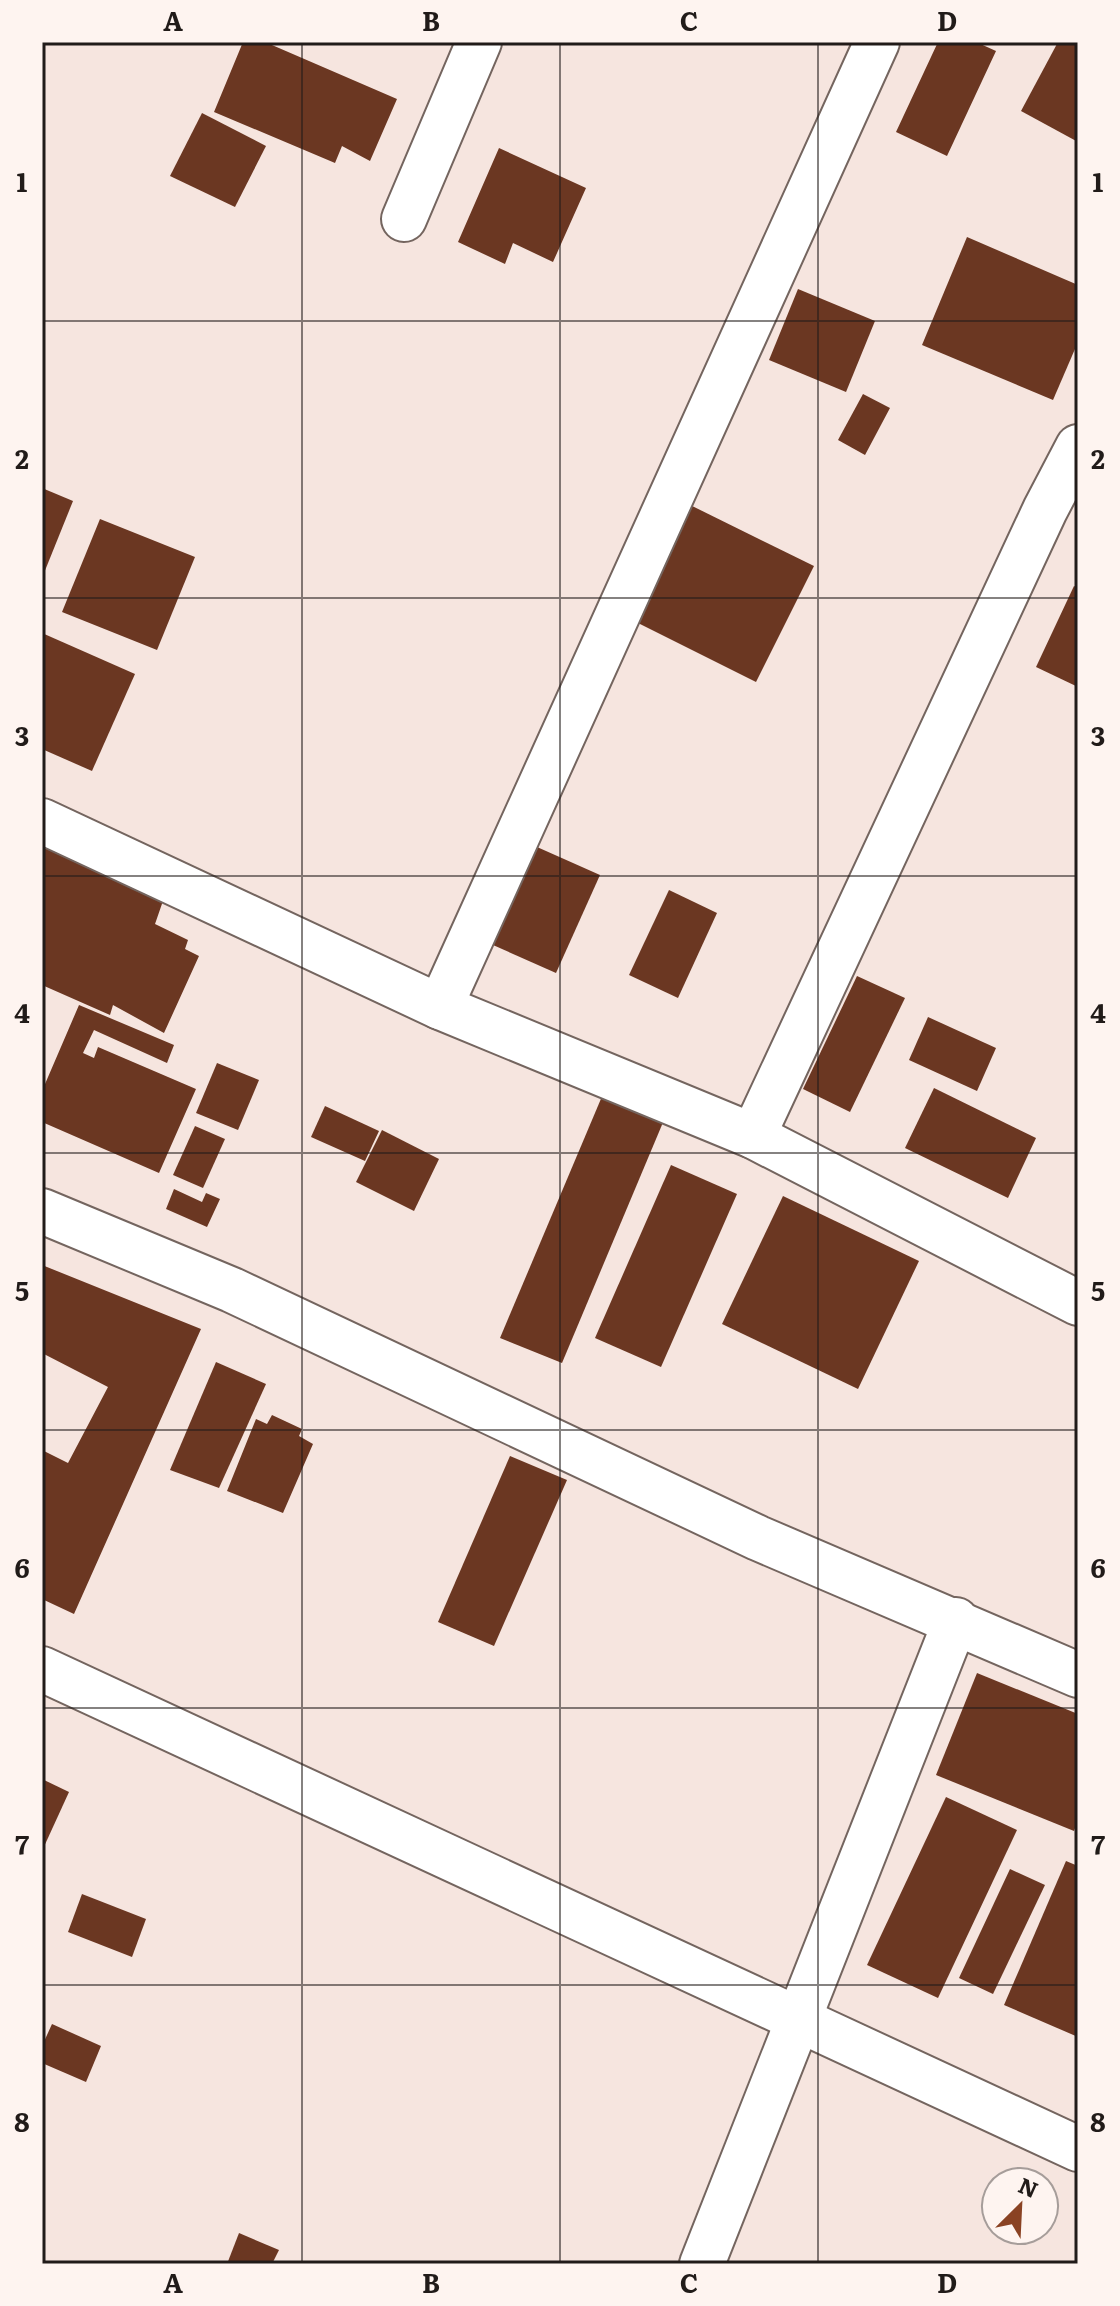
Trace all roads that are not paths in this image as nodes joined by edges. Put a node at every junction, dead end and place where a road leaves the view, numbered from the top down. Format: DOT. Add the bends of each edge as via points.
graph roads {
  1 [pos="479,42"];
  2 [pos="877,42"];
  3 [pos="404,219"];
  4 [pos="1078,447"];
  5 [pos="42,821"];
  6 [pos="440,1007"];
  7 [pos="753,1136"];
  8 [pos="42,1211"];
  9 [pos="1078,1303"];
  10 [pos="956,1620"];
  11 [pos="42,1669"];
  12 [pos="1078,1675"];
  13 [pos="799,2017"];
  14 [pos="1078,2149"];
  15 [pos="702,2264"];
  1 -- 3 [label="street"];
  2 -- 6 [label="street"];
  4 -- 7 [label="street"];
  5 -- 6 [label="street"];
  6 -- 7 [label="street"];
  7 -- 9 [label="street"];
  8 -- 10 [label="street" via="232,1290 758,1538"];
  10 -- 12 [label="street"];
  10 -- 13 [label="street"];
  11 -- 13 [label="street"];
  13 -- 14 [label="street"];
  13 -- 15 [label="street"];
}
